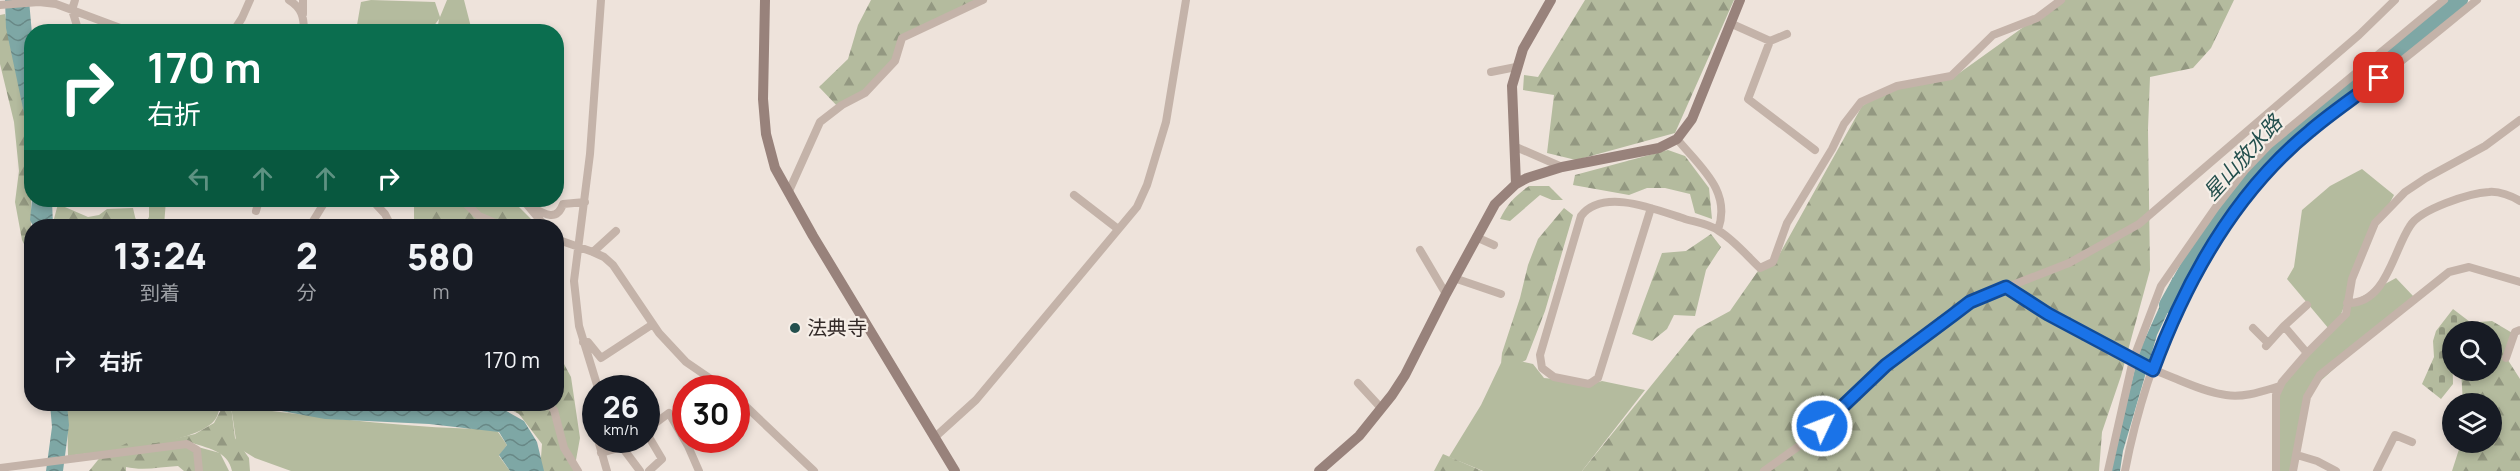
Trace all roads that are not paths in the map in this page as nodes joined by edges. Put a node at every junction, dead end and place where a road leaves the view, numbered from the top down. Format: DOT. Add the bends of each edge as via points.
graph roads {
  1 [pos="75,0"];
  2 [pos="250,0"];
  3 [pos="289,0"];
  4 [pos="303,0"];
  5 [pos="601,0"];
  6 [pos="765,0"];
  7 [pos="983,0"];
  8 [pos="1186,0"];
  9 [pos="1551,0"];
  10 [pos="1740,0"];
  11 [pos="2061,0"];
  12 [pos="2395,0"];
  13 [pos="2444,0"];
  14 [pos="2477,0"];
  15 [pos="0,6"];
  16 [pos="72,10"];
  17 [pos="303,15"];
  18 [pos="76,24"];
  19 [pos="110,24"];
  20 [pos="239,24"];
  21 [pos="304,24"];
  22 [pos="1732,24"];
  23 [pos="1787,34"];
  24 [pos="1770,41"];
  25 [pos="1516,67"];
  26 [pos="1491,72"];
  27 [pos="2520,120"];
  28 [pos="1677,139"];
  29 [pos="1516,147"];
  30 [pos="1815,150"];
  31 [pos="1562,167"];
  32 [pos="1516,184"];
  33 [pos="789,191"];
  34 [pos="1074,195"];
  35 [pos="2520,201"];
  36 [pos="585,202"];
  37 [pos="564,204"];
  38 [pos="257,207"];
  39 [pos="378,207"];
  40 [pos="469,207"];
  41 [pos="528,207"];
  42 [pos="533,207"];
  43 [pos="562,207"];
  44 [pos="1651,208"];
  45 [pos="256,211"];
  46 [pos="388,219"];
  47 [pos="486,219"];
  48 [pos="539,219"];
  49 [pos="1118,230"];
  50 [pos="1718,230"];
  51 [pos="616,231"];
  52 [pos="1476,237"];
  53 [pos="564,241"];
  54 [pos="1494,245"];
  55 [pos="579,246"];
  56 [pos="1420,250"];
  57 [pos="593,252"];
  58 [pos="1454,278"];
  59 [pos="2520,282"];
  60 [pos="2006,287"];
  61 [pos="1446,294"];
  62 [pos="1501,294"];
  63 [pos="2347,303"];
  64 [pos="2307,305"];
  65 [pos="653,324"];
  66 [pos="2284,326"];
  67 [pos="2253,328"];
  68 [pos="2520,330"];
  69 [pos="583,342"];
  70 [pos="2307,353"];
  71 [pos="2505,358"];
  72 [pos="2133,360"];
  73 [pos="2153,370"];
  74 [pos="594,375"];
  75 [pos="705,375"];
  76 [pos="1358,383"];
  77 [pos="2280,386"];
  78 [pos="1381,408"];
  79 [pos="750,410"];
  80 [pos="554,411"];
  81 [pos="672,418"];
  82 [pos="660,420"];
  83 [pos="934,438"];
  84 [pos="2412,442"];
  85 [pos="601,453"];
  86 [pos="626,453"];
  87 [pos="659,453"];
  88 [pos="691,453"];
  89 [pos="2297,455"];
  90 [pos="0,468"];
  91 [pos="199,471"];
  92 [pos="578,471"];
  93 [pos="607,471"];
  94 [pos="640,471"];
  95 [pos="649,471"];
  96 [pos="699,471"];
  97 [pos="814,471"];
  98 [pos="955,471"];
  99 [pos="1318,471"];
  100 [pos="1764,471"];
  101 [pos="2108,471"];
  102 [pos="2125,471"];
  103 [pos="2276,471"];
  104 [pos="2293,471"];
  105 [pos="2336,471"];
  106 [pos="2377,471"];
  1 -- 16 [label="street"];
  2 -- 20 [label="street"];
  3 -- 17 [label="street"];
  4 -- 17 [label="street"];
  5 -- 36 [label="street"];
  6 -- 33 [label="street" via="766,134 775,168"];
  7 -- 33 [label="street" via="902,38 895,61 865,93 820,122"];
  8 -- 49 [label="street" via="1166,122 1147,185 1137,207"];
  9 -- 25 [label="street"];
  10 -- 22 [label="street"];
  11 -- 50 [label="street" via="2037,18 1993,35 1951,76 1897,86 1862,102 1844,124 1787,223 1773,262 1760,268"];
  12 -- 60 [label="street" via="2139,224 2069,263"];
  13 -- 72 [label="street" via="2269,145 2245,171 2161,286"];
  14 -- 73 [label="street" via="2308,132 2249,191 2194,274 2171,320"];
  15 -- 16 [label="street" via="39,2"];
  16 -- 18 [label="street"];
  16 -- 19 [label="street"];
  17 -- 21 [label="street"];
  22 -- 24 [label="street"];
  22 -- 28 [label="street" via="1692,119"];
  23 -- 24 [label="street"];
  24 -- 30 [label="street" via="1748,99"];
  25 -- 26 [label="street"];
  25 -- 29 [label="street" via="1512,86"];
  27 -- 63 [label="street" via="2485,146 2405,192 2387,209 2375,223 2352,279"];
  28 -- 31 [label="street" via="1659,148"];
  28 -- 50 [label="street" via="1721,194 1724,215"];
  29 -- 31 [label="street"];
  29 -- 32 [label="street"];
  31 -- 32 [label="street"];
  32 -- 52 [label="street" via="1495,204"];
  33 -- 83 [label="street"];
  34 -- 49 [label="street"];
  35 -- 63 [label="street" via="2491,191 2454,200 2428,212 2411,223 2385,279 2366,299"];
  36 -- 37 [label="street"];
  36 -- 55 [label="street"];
  38 -- 45 [label="street"];
  39 -- 46 [label="street"];
  40 -- 47 [label="street"];
  41 -- 48 [label="street"];
  42 -- 43 [label="street" via="555,216"];
  44 -- 44 [label="street" via="1598,378 1589,384 1554,377 1542,369 1540,355 1581,216 1600,204 1631,201"];
  44 -- 50 [label="street"];
  49 -- 83 [label="street" via="976,400"];
  51 -- 57 [label="street"];
  52 -- 54 [label="street"];
  52 -- 58 [label="street"];
  53 -- 55 [label="street"];
  55 -- 57 [label="street"];
  55 -- 69 [label="street" via="574,281"];
  56 -- 61 [label="street"];
  57 -- 65 [label="street" via="613,265"];
  58 -- 61 [label="street"];
  58 -- 62 [label="street"];
  59 -- 89 [label="street" via="2469,267 2449,272 2320,375 2307,397"];
  60 -- 72 [label="street"];
  60 -- 100 [label="street" via="1970,302 1886,365 1806,441"];
  61 -- 78 [label="street" via="1404,375"];
  63 -- 70 [label="street" via="2346,314 2338,325"];
  64 -- 66 [label="street"];
  65 -- 69 [label="street" via="601,358 588,342"];
  65 -- 75 [label="street" via="686,362"];
  66 -- 67 [label="street" via="2267,345"];
  66 -- 70 [label="street"];
  68 -- 71 [label="street" via="2515,332"];
  69 -- 74 [label="street"];
  70 -- 77 [label="street"];
  72 -- 73 [label="street"];
  72 -- 101 [label="street"];
  73 -- 77 [label="street" via="2224,395"];
  73 -- 102 [label="street" via="2141,398"];
  76 -- 78 [label="street"];
  77 -- 103 [label="street" via="2275,404"];
  78 -- 99 [label="street" via="1359,436"];
  79 -- 97 [label="street"];
  80 -- 92 [label="street" via="564,448"];
  81 -- 82 [label="street" via="669,413"];
  83 -- 98 [label="street"];
  84 -- 106 [label="street" via="2396,435"];
  85 -- 93 [label="street"];
  86 -- 94 [label="street"];
  87 -- 95 [label="street" via="662,459"];
  88 -- 96 [label="street"];
  89 -- 104 [label="street"];
  89 -- 105 [label="street"];
  90 -- 91 [label="street" via="187,444 197,450"];
}
